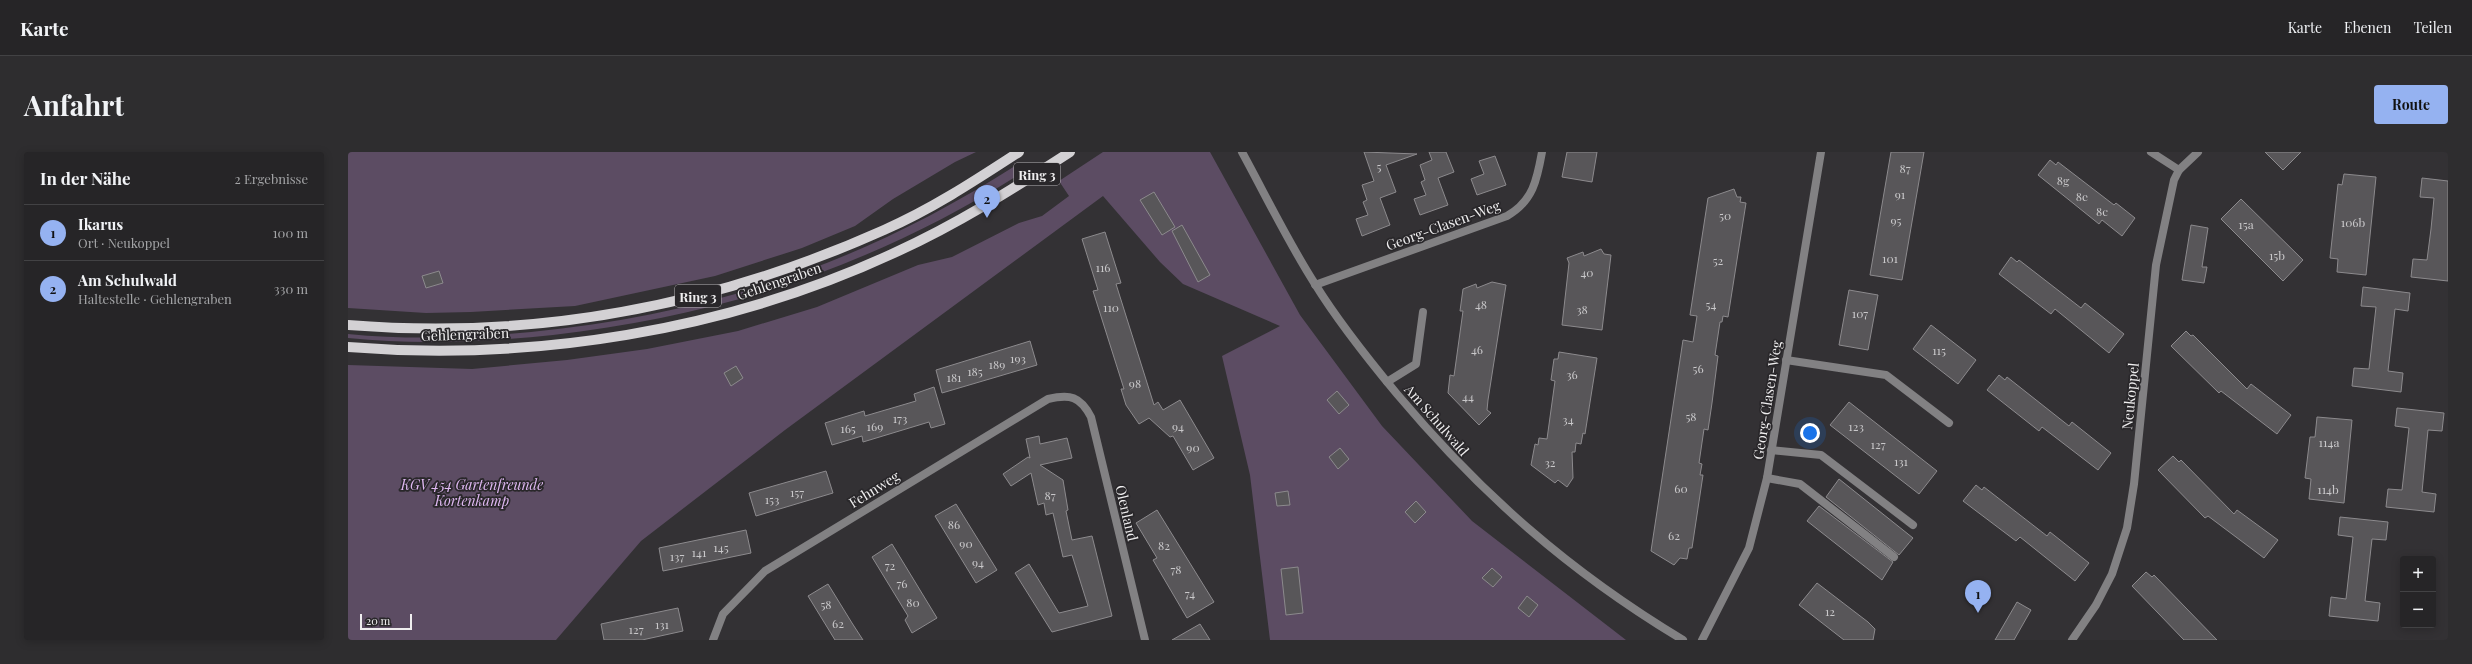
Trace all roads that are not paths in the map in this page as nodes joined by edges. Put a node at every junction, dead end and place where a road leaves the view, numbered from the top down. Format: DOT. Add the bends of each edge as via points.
graph roads {
  1 [pos="1019,152"];
  2 [pos="1070,152"];
  3 [pos="1242,152"];
  4 [pos="1542,152"];
  5 [pos="1821,152"];
  6 [pos="2151,152"];
  7 [pos="2198,152"];
  8 [pos="2179,170"];
  9 [pos="1315,285"];
  10 [pos="1423,312"];
  11 [pos="348,325"];
  12 [pos="348,347"];
  13 [pos="1786,360"];
  14 [pos="1387,382"];
  15 [pos="1076,398"];
  16 [pos="1949,423"];
  17 [pos="1771,450"];
  18 [pos="1767,478"];
  19 [pos="1913,525"];
  20 [pos="1894,556"];
  21 [pos="713,640"];
  22 [pos="1145,640"];
  23 [pos="1684,640"];
  24 [pos="1702,640"];
  25 [pos="2072,640"];
  1 -- 11 [label="main road, Gehlengraben / Ring 3" via="976,181 885,230 807,262 706,294 610,316 488,329 398,329"];
  2 -- 12 [label="main road, Gehlengraben / Ring 3" via="984,207 894,253 855,270 728,313 658,329 530,346 445,350"];
  3 -- 9 [label="street, Am Schulwald"];
  4 -- 9 [label="street, Georg-Clasen-Weg" via="1537,180 1530,196 1508,216"];
  5 -- 13 [label="street, Georg-Clasen-Weg"];
  6 -- 8 [label="street"];
  7 -- 8 [label="street, Neukoppel"];
  8 -- 25 [label="street, Neukoppel" via="2174,180 2156,264 2134,484 2127,528 2112,574 2096,605"];
  9 -- 14 [label="street, Am Schulwald"];
  10 -- 14 [label="street" via="1416,364"];
  13 -- 16 [label="street" via="1886,375"];
  13 -- 17 [label="street, Georg-Clasen-Weg"];
  14 -- 23 [label="street, Am Schulwald" via="1465,471 1525,528 1607,590"];
  15 -- 21 [label="street, Fehnweg" via="1061,396 1048,399 765,572 723,614"];
  15 -- 22 [label="street, Olenland" via="1085,404 1091,416"];
  17 -- 18 [label="street, Georg-Clasen-Weg"];
  17 -- 19 [label="street" via="1821,455"];
  18 -- 20 [label="street" via="1800,484"];
  18 -- 24 [label="street, Georg-Clasen-Weg" via="1749,548"];
}
